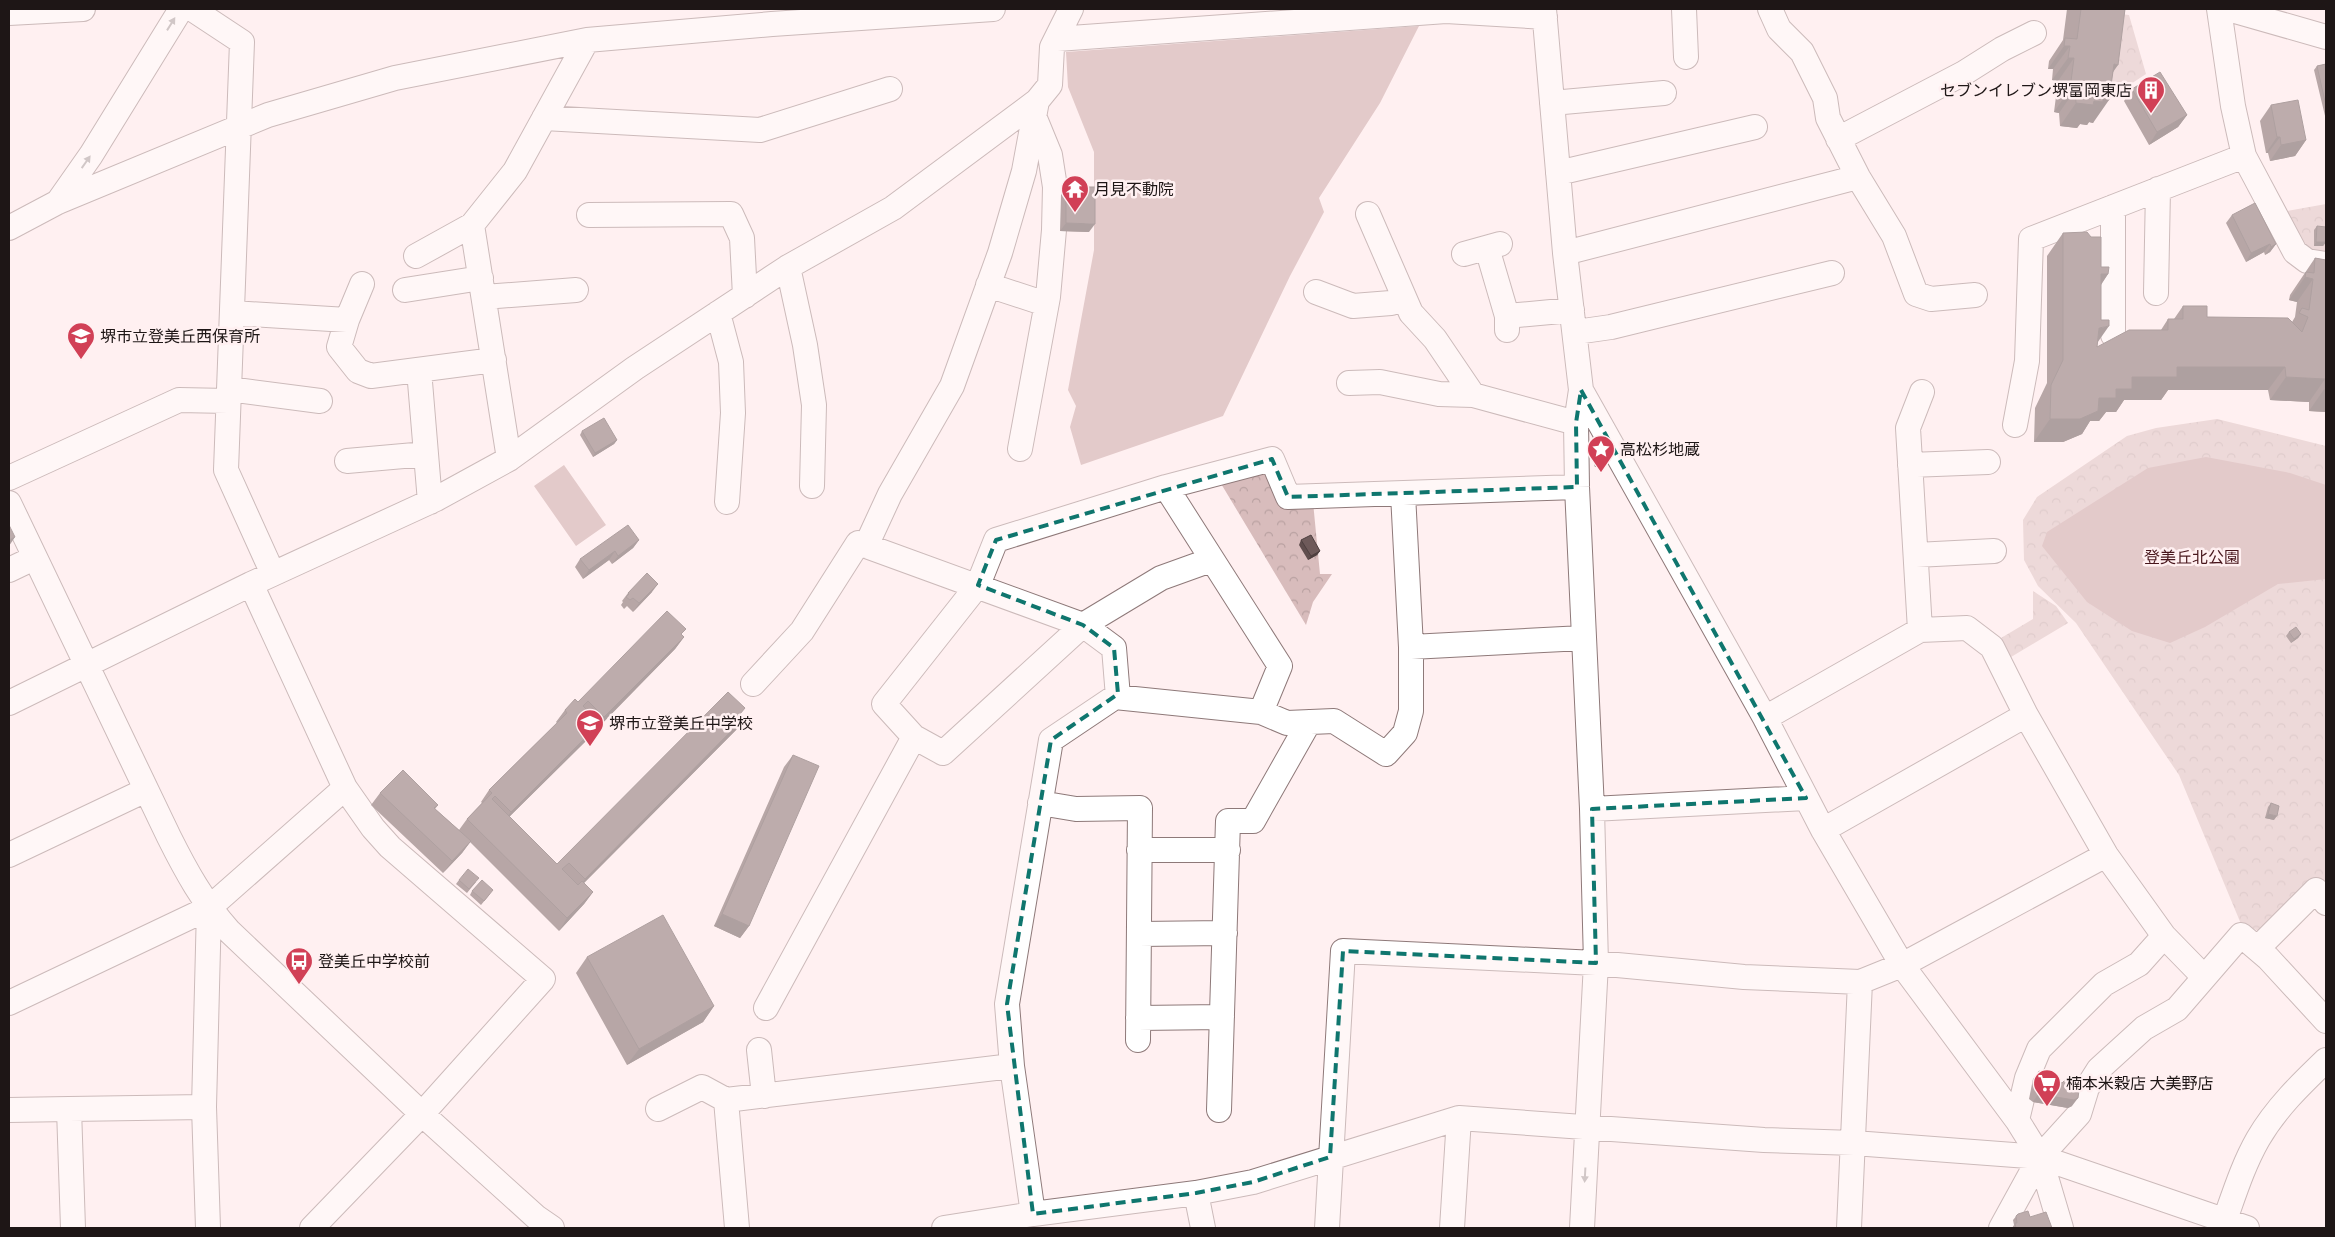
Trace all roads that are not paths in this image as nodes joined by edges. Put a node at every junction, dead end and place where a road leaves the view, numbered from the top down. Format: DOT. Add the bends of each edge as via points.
graph roads {
  1 [pos="83,9"];
  2 [pos="181,9"];
  3 [pos="192,9"];
  4 [pos="993,9"];
  5 [pos="1071,9"];
  6 [pos="1684,9"];
  7 [pos="1770,9"];
  8 [pos="2219,9"];
  9 [pos="2228,9"];
  10 [pos="1446,10"];
  11 [pos="9,13"];
  12 [pos="1545,13"];
  13 [pos="2034,33"];
  14 [pos="2326,37"];
  15 [pos="1057,39"];
  16 [pos="587,40"];
  17 [pos="1686,57"];
  18 [pos="890,89"];
  19 [pos="1664,93"];
  20 [pos="1552,103"];
  21 [pos="1036,109"];
  22 [pos="544,118"];
  23 [pos="1754,126"];
  24 [pos="239,127"];
  25 [pos="1838,139"];
  26 [pos="2244,156"];
  27 [pos="1558,173"];
  28 [pos="1858,177"];
  29 [pos="2158,189"];
  30 [pos="58,202"];
  31 [pos="2114,207"];
  32 [pos="1368,214"];
  33 [pos="589,215"];
  34 [pos="472,225"];
  35 [pos="9,228"];
  36 [pos="1484,249"];
  37 [pos="1565,253"];
  38 [pos="416,256"];
  39 [pos="2326,264"];
  40 [pos="788,267"];
  41 [pos="1821,283"];
  42 [pos="362,284"];
  43 [pos="988,285"];
  44 [pos="482,288"];
  45 [pos="405,290"];
  46 [pos="576,290"];
  47 [pos="1316,292"];
  48 [pos="2156,293"];
  49 [pos="1975,294"];
  50 [pos="745,296"];
  51 [pos="1404,299"];
  52 [pos="1046,304"];
  53 [pos="718,313"];
  54 [pos="233,314"];
  55 [pos="347,320"];
  56 [pos="1574,321"];
  57 [pos="2113,335"];
  58 [pos="494,360"];
  59 [pos="419,370"];
  60 [pos="1349,383"];
  61 [pos="1581,390"];
  62 [pos="1922,392"];
  63 [pos="1473,394"];
  64 [pos="228,395"];
  65 [pos="320,401"];
  66 [pos="1576,423"];
  67 [pos="2015,425"];
  68 [pos="1020,449"];
  69 [pos="426,454"];
  70 [pos="509,459"];
  71 [pos="347,461"];
  72 [pos="1988,462"];
  73 [pos="1910,466"];
  74 [pos="9,478"];
  75 [pos="812,486"];
  76 [pos="1166,487"];
  77 [pos="1577,487"];
  78 [pos="1404,494"];
  79 [pos="430,502"];
  80 [pos="727,502"];
  81 [pos="9,503"];
  82 [pos="866,546"];
  83 [pos="1994,551"];
  84 [pos="1916,555"];
  85 [pos="34,558"];
  86 [pos="1211,560"];
  87 [pos="9,570"];
  88 [pos="273,574"];
  89 [pos="251,584"];
  90 [pos="978,585"];
  91 [pos="1083,625"];
  92 [pos="1920,630"];
  93 [pos="1582,638"];
  94 [pos="1410,646"];
  95 [pos="88,666"];
  96 [pos="753,684"];
  97 [pos="1118,697"];
  98 [pos="9,703"];
  99 [pos="1262,712"];
  100 [pos="2026,715"];
  101 [pos="1765,718"];
  102 [pos="1308,722"];
  103 [pos="914,737"];
  104 [pos="345,788"];
  105 [pos="146,790"];
  106 [pos="1806,798"];
  107 [pos="1040,803"];
  108 [pos="1592,809"];
  109 [pos="1823,830"];
  110 [pos="1140,850"];
  111 [pos="1228,850"];
  112 [pos="9,855"];
  113 [pos="2106,855"];
  114 [pos="2326,903"];
  115 [pos="208,908"];
  116 [pos="1139,934"];
  117 [pos="1225,934"];
  118 [pos="2164,936"];
  119 [pos="2258,948"];
  120 [pos="1596,963"];
  121 [pos="1902,964"];
  122 [pos="2204,977"];
  123 [pos="1860,982"];
  124 [pos="9,1003"];
  125 [pos="766,1008"];
  126 [pos="1222,1017"];
  127 [pos="2326,1021"];
  128 [pos="759,1050"];
  129 [pos="2326,1060"];
  130 [pos="1012,1066"];
  131 [pos="764,1096"];
  132 [pos="726,1100"];
  133 [pos="204,1107"];
  134 [pos="70,1109"];
  135 [pos="658,1109"];
  136 [pos="9,1110"];
  137 [pos="1219,1110"];
  138 [pos="422,1114"];
  139 [pos="1460,1118"];
  140 [pos="2018,1120"];
  141 [pos="1588,1126"];
  142 [pos="1854,1143"];
  143 [pos="1330,1157"];
  144 [pos="2040,1157"];
  145 [pos="1196,1193"];
  146 [pos="1033,1214"];
  147 [pos="2231,1226"];
  148 [pos="73,1228"];
  149 [pos="208,1228"];
  150 [pos="312,1228"];
  151 [pos="552,1228"];
  152 [pos="737,1228"];
  153 [pos="944,1228"];
  154 [pos="1203,1228"];
  155 [pos="1327,1228"];
  156 [pos="1452,1228"];
  157 [pos="1582,1228"];
  158 [pos="1849,1228"];
  159 [pos="2001,1228"];
  160 [pos="2061,1228"];
  1 -- 11 [label="street"];
  30 -- 2 [label="street, one-way" via="91,155"];
  3 -- 24 [label="street" via="242,42"];
  4 -- 16 [label="street"];
  5 -- 15 [label="street"];
  6 -- 17 [label="street"];
  7 -- 25 [label="street" via="1779,29 1802,52 1825,98 1828,118"];
  8 -- 26 [label="street"];
  9 -- 14 [label="street"];
  10 -- 12 [label="street"];
  10 -- 15 [label="street"];
  12 -- 20 [label="street"];
  13 -- 25 [label="street"];
  15 -- 21 [label="street" via="1052,47 1050,85"];
  16 -- 22 [label="street"];
  16 -- 24 [label="street" via="395,78 268,115"];
  18 -- 22 [label="street" via="760,130"];
  19 -- 20 [label="street"];
  20 -- 27 [label="street"];
  21 -- 40 [label="street" via="893,208"];
  21 -- 43 [label="street" via="1024,171"];
  21 -- 52 [label="street" via="1050,155 1055,187"];
  22 -- 34 [label="street" via="515,171"];
  23 -- 27 [label="street" via="1709,148"];
  24 -- 30 [label="street"];
  24 -- 54 [label="street"];
  25 -- 28 [label="street"];
  26 -- 29 [label="street"];
  26 -- 39 [label="street" via="2295,252 2307,261"];
  27 -- 37 [label="street"];
  28 -- 37 [label="street"];
  28 -- 49 [label="street" via="1894,236 1916,294 1931,299"];
  29 -- 31 [label="street"];
  29 -- 48 [label="street"];
  30 -- 35 [label="street"];
  31 -- 57 [label="street"];
  31 -- 67 [label="street" via="2031,239 2027,361"];
  32 -- 51 [label="street"];
  33 -- 50 [label="street" via="731,214 742,238"];
  34 -- 38 [label="street"];
  34 -- 44 [label="street"];
  36 -- 56 [label="street" via="1507,323"];
  37 -- 56 [label="street"];
  40 -- 50 [label="street"];
  40 -- 75 [label="street" via="806,345 814,405"];
  41 -- 56 [label="street" via="1720,312 1611,327"];
  42 -- 55 [label="street"];
  43 -- 52 [label="street"];
  43 -- 82 [label="street" via="952,386 890,494"];
  44 -- 45 [label="street"];
  44 -- 46 [label="street"];
  44 -- 58 [label="street"];
  47 -- 51 [label="street" via="1354,306"];
  50 -- 53 [label="street"];
  51 -- 63 [label="street" via="1411,314 1435,339"];
  52 -- 68 [label="street"];
  53 -- 70 [label="street"];
  53 -- 80 [label="street" via="730,362 733,412"];
  54 -- 55 [label="street"];
  54 -- 64 [label="street"];
  55 -- 59 [label="street" via="339,347 358,371 371,376"];
  56 -- 61 [label="street"];
  58 -- 59 [label="street"];
  58 -- 70 [label="street"];
  59 -- 69 [label="street"];
  60 -- 63 [label="street" via="1380,382 1439,394"];
  61 -- 66 [label="street"];
  61 -- 101 [label="street"];
  62 -- 73 [label="street" via="1908,428"];
  63 -- 66 [label="street"];
  64 -- 65 [label="street"];
  64 -- 74 [label="street" via="179,400"];
  64 -- 88 [label="street" via="226,470"];
  66 -- 77 [label="street"];
  69 -- 71 [label="street"];
  69 -- 79 [label="street"];
  70 -- 79 [label="street"];
  72 -- 73 [label="street"];
  73 -- 84 [label="street"];
  76 -- 78 [label="street" via="1272,459 1288,496"];
  76 -- 86 [label="street"];
  76 -- 90 [label="street" via="996,540"];
  77 -- 78 [label="street"];
  77 -- 93 [label="street"];
  78 -- 94 [label="street"];
  79 -- 88 [label="street"];
  81 -- 85 [label="street"];
  82 -- 90 [label="street"];
  82 -- 96 [label="street" via="858,543 802,630"];
  83 -- 84 [label="street"];
  84 -- 92 [label="street"];
  85 -- 87 [label="street"];
  85 -- 95 [label="street"];
  86 -- 91 [label="street" via="1161,578"];
  86 -- 99 [label="street" via="1280,666"];
  88 -- 89 [label="street"];
  89 -- 95 [label="street"];
  89 -- 104 [label="street"];
  90 -- 91 [label="street"];
  90 -- 103 [label="street" via="884,704"];
  91 -- 97 [label="street" via="1114,648"];
  91 -- 103 [label="street" via="943,753"];
  92 -- 100 [label="street" via="1967,628 1992,648"];
  92 -- 101 [label="street"];
  93 -- 94 [label="street"];
  93 -- 108 [label="street"];
  94 -- 102 [label="street" via="1411,711 1404,734 1386,754 1334,721"];
  95 -- 98 [label="street"];
  95 -- 105 [label="street"];
  97 -- 99 [label="street"];
  97 -- 107 [label="street" via="1051,740"];
  99 -- 102 [label="street" via="1287,723"];
  100 -- 109 [label="street"];
  100 -- 113 [label="street"];
  101 -- 106 [label="street"];
  102 -- 111 [label="street" via="1253,821 1228,821"];
  103 -- 125 [label="street"];
  104 -- 115 [label="street"];
  104 -- 138 [label="street" via="390,847 543,979"];
  105 -- 112 [label="street"];
  105 -- 115 [label="street" via="186,872"];
  106 -- 108 [label="street"];
  106 -- 109 [label="street"];
  107 -- 110 [label="street" via="1076,809 1140,808"];
  107 -- 130 [label="street" via="1007,1004"];
  108 -- 120 [label="street"];
  109 -- 121 [label="street"];
  110 -- 111 [label="street"];
  110 -- 116 [label="street"];
  111 -- 117 [label="street"];
  113 -- 118 [label="street"];
  113 -- 121 [label="street"];
  114 -- 119 [label="street" via="2316,890"];
  115 -- 124 [label="street"];
  115 -- 133 [label="street"];
  115 -- 138 [label="street"];
  116 -- 117 [label="street"];
  116 -- 126 [label="street" via="1138,1029"];
  117 -- 126 [label="street"];
  118 -- 122 [label="street"];
  118 -- 140 [label="street" via="2139,964 2104,984 2039,1049 2027,1078"];
  119 -- 122 [label="street" via="2241,935"];
  119 -- 127 [label="street"];
  120 -- 123 [label="street" via="1744,977"];
  120 -- 141 [label="street"];
  120 -- 143 [label="street" via="1343,951"];
  121 -- 123 [label="street"];
  121 -- 140 [label="street"];
  122 -- 144 [label="street" via="2177,1009 2144,1028 2099,1069 2087,1088 2079,1114"];
  123 -- 142 [label="street"];
  126 -- 137 [label="street"];
  128 -- 131 [label="street"];
  129 -- 147 [label="street" via="2290,1095 2258,1138 2239,1180"];
  130 -- 131 [label="street"];
  130 -- 146 [label="street"];
  131 -- 132 [label="street"];
  132 -- 135 [label="street" via="702,1087"];
  132 -- 152 [label="street"];
  133 -- 134 [label="street"];
  133 -- 149 [label="street"];
  134 -- 136 [label="street"];
  134 -- 148 [label="street"];
  138 -- 150 [label="street"];
  138 -- 151 [label="street"];
  139 -- 141 [label="street"];
  139 -- 143 [label="street"];
  139 -- 156 [label="street"];
  140 -- 144 [label="street"];
  141 -- 142 [label="street" via="1764,1140"];
  141 -- 157 [label="street, one-way"];
  142 -- 144 [label="street"];
  142 -- 158 [label="street"];
  143 -- 145 [label="street" via="1252,1182"];
  143 -- 155 [label="street"];
  144 -- 147 [label="street"];
  144 -- 159 [label="street"];
  144 -- 160 [label="street"];
  145 -- 146 [label="street"];
  145 -- 154 [label="street"];
  146 -- 153 [label="street"];
}
